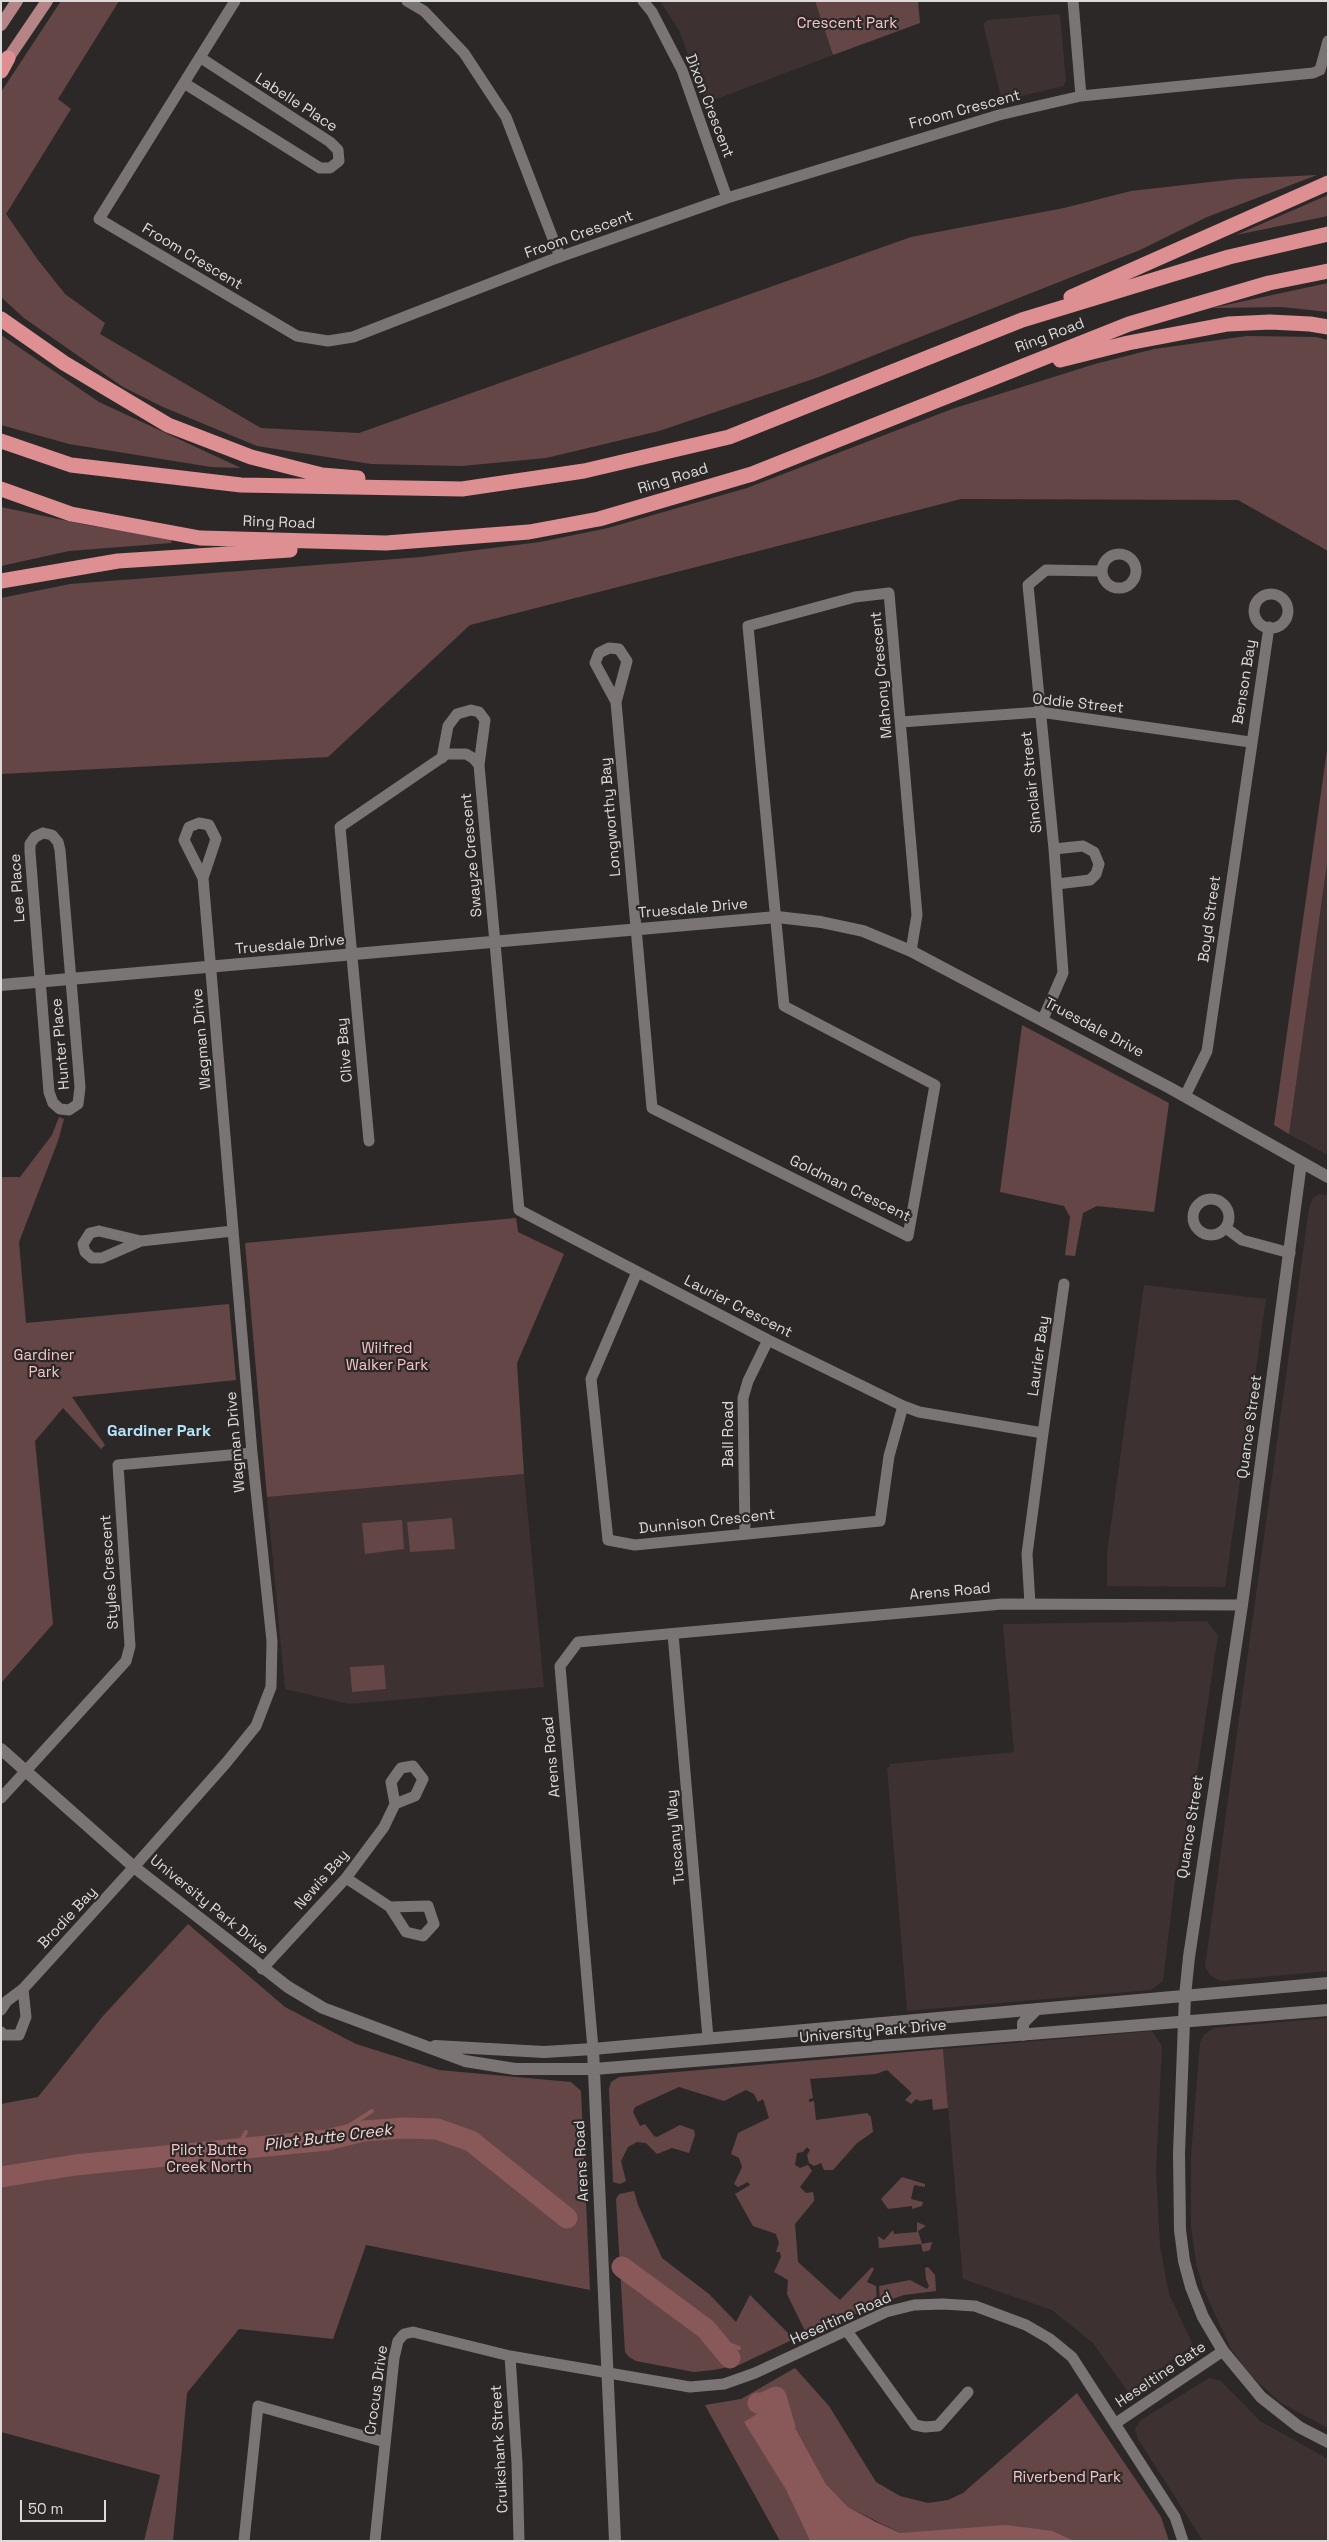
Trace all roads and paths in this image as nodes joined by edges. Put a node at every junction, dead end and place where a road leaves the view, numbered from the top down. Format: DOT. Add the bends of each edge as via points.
graph roads {
  1 [pos="17,1"];
  2 [pos="47,1"];
  3 [pos="235,1"];
  4 [pos="407,1"];
  5 [pos="643,1"];
  6 [pos="1073,1"];
  7 [pos="1,25"];
  8 [pos="1328,41"];
  9 [pos="201,58"];
  10 [pos="4,66"];
  11 [pos="184,83"];
  12 [pos="1081,96"];
  13 [pos="1328,183"];
  14 [pos="727,198"];
  15 [pos="1328,234"];
  16 [pos="560,257"];
  17 [pos="1328,271"];
  18 [pos="1,307"];
  19 [pos="1,319"];
  20 [pos="1022,320"];
  21 [pos="1328,327"];
  22 [pos="64,363"];
  23 [pos="998,376"];
  24 [pos="1,442"];
  25 [pos="1,489"];
  26 [pos="462,489"];
  27 [pos="386,543"];
  28 [pos="1101,571"];
  29 [pos="1,581"];
  30 [pos="1268,628"];
  31 [pos="616,702"];
  32 [pos="1040,712"];
  33 [pos="901,722"];
  34 [pos="1250,742"];
  35 [pos="442,758"];
  36 [pos="479,765"];
  37 [pos="1054,850"];
  38 [pos="203,878"];
  39 [pos="1057,884"];
  40 [pos="777,917"];
  41 [pos="636,930"];
  42 [pos="494,943"];
  43 [pos="911,951"];
  44 [pos="352,956"];
  45 [pos="211,968"];
  46 [pos="70,979"];
  47 [pos="41,982"];
  48 [pos="1,985"];
  49 [pos="1043,1019"];
  50 [pos="1185,1096"];
  51 [pos="369,1141"];
  52 [pos="1301,1163"];
  53 [pos="1328,1177"];
  54 [pos="1226,1228"];
  55 [pos="233,1231"];
  56 [pos="141,1240"];
  57 [pos="1290,1253"];
  58 [pos="636,1272"];
  59 [pos="1064,1284"];
  60 [pos="768,1340"];
  61 [pos="903,1406"];
  62 [pos="1043,1433"];
  63 [pos="252,1453"];
  64 [pos="745,1533"];
  65 [pos="1030,1604"];
  66 [pos="1242,1605"];
  67 [pos="673,1634"];
  68 [pos="1,1749"];
  69 [pos="26,1773"];
  70 [pos="1,1798"];
  71 [pos="394,1804"];
  72 [pos="134,1867"];
  73 [pos="346,1878"];
  74 [pos="390,1907"];
  75 [pos="262,1968"];
  76 [pos="1328,1983"];
  77 [pos="23,1989"];
  78 [pos="1185,1996"];
  79 [pos="1037,2009"];
  80 [pos="1,2010"];
  81 [pos="1328,2010"];
  82 [pos="1184,2022"];
  83 [pos="1,2032"];
  84 [pos="1023,2035"];
  85 [pos="708,2038"];
  86 [pos="423,2045"];
  87 [pos="593,2049"];
  88 [pos="594,2069"];
  89 [pos="847,2331"];
  90 [pos="1223,2351"];
  91 [pos="510,2356"];
  92 [pos="609,2373"];
  93 [pos="968,2392"];
  94 [pos="1116,2423"];
  95 [pos="385,2442"];
  96 [pos="1328,2442"];
  97 [pos="244,2541"];
  98 [pos="375,2541"];
  99 [pos="518,2541"];
  100 [pos="615,2541"];
  101 [pos="1183,2541"];
  1 -- 7 [label="main road"];
  2 -- 10 [label="main road"];
  3 -- 9 [label="street, Froom Crescent"];
  4 -- 16 [label="street" via="424,12 464,53 506,117"];
  5 -- 14 [label="street, Dixon Crescent" via="682,70"];
  6 -- 12 [label="street"];
  8 -- 12 [label="street, Froom Crescent" via="1320,70 1313,73"];
  9 -- 11 [label="street, Froom Crescent"];
  9 -- 11 [label="street, Labelle Place" via="330,142 338,150 339,161 330,168 320,168"];
  11 -- 16 [label="street, Froom Crescent" via="99,219 297,336 328,341 353,337"];
  12 -- 14 [label="street, Froom Crescent" via="990,117"];
  13 -- 20 [label="highway"];
  14 -- 16 [label="street, Froom Crescent"];
  15 -- 20 [label="highway, Ring Road" via="1229,257"];
  17 -- 23 [label="highway, Ring Road" via="1269,283 1129,324"];
  18 -- 22 [label="highway"];
  19 -- 22 [label="highway"];
  20 -- 26 [label="highway, Ring Road" via="729,436 584,471"];
  21 -- 23 [label="highway" via="1270,322 1228,324 1128,343"];
  22 -- 26 [label="highway" via="168,425 250,457 322,475"];
  23 -- 27 [label="highway, Ring Road" via="752,474 599,520 529,532"];
  24 -- 26 [label="highway, Ring Road" via="71,465 241,485"];
  25 -- 27 [label="highway, Ring Road" via="71,514 200,538"];
  27 -- 29 [label="highway" via="348,548 143,558"];
  28 -- 32 [label="street, Sinclair Street" via="1046,570 1028,585"];
  30 -- 34 [label="street, Benson Bay"];
  31 -- 41 [label="street, Longworthy Bay"];
  32 -- 33 [label="street, Oddie Street"];
  32 -- 34 [label="street, Oddie Street"];
  32 -- 37 [label="street, Sinclair Street"];
  33 -- 40 [label="street, Mahony Crescent" via="889,593 854,597 748,626"];
  33 -- 43 [label="street, Mahony Crescent" via="918,915"];
  34 -- 50 [label="street, Boyd Street" via="1207,1050"];
  35 -- 36 [label="street" via="447,754 466,754"];
  35 -- 36 [label="street, Swayze Crescent" via="448,726 457,714 470,710 479,712 485,720"];
  35 -- 44 [label="street" via="340,828"];
  36 -- 42 [label="street, Swayze Crescent"];
  37 -- 39 [label="street, Sinclair Street"];
  37 -- 39 [label="street, Sinclair Street" via="1083,846 1094,852 1099,864 1090,880"];
  38 -- 45 [label="street, Wagman Drive"];
  39 -- 49 [label="street, Sinclair Street" via="1063,973"];
  40 -- 41 [label="street, Truesdale Drive"];
  40 -- 41 [label="street, Goldman Crescent" via="784,1006 935,1085 908,1236 652,1108"];
  40 -- 43 [label="street, Truesdale Drive" via="863,931"];
  41 -- 42 [label="street, Truesdale Drive"];
  42 -- 44 [label="street, Truesdale Drive"];
  42 -- 58 [label="street, Laurier Crescent" via="518,1210"];
  43 -- 49 [label="street, Truesdale Drive"];
  44 -- 45 [label="street, Truesdale Drive"];
  44 -- 51 [label="street, Clive Bay"];
  45 -- 46 [label="street, Truesdale Drive"];
  45 -- 55 [label="street, Wagman Drive"];
  46 -- 47 [label="street, Truesdale Drive"];
  46 -- 47 [label="street, Hunter Place" via="80,1087 78,1104 69,1110 60,1109 53,1103 49,1092"];
  46 -- 47 [label="street, Lee Place" via="60,850 52,835 43,833 30,844"];
  47 -- 48 [label="street, Truesdale Drive"];
  49 -- 50 [label="street, Truesdale Drive"];
  50 -- 52 [label="street, Truesdale Drive"];
  52 -- 53 [label="street, Truesdale Drive"];
  52 -- 57 [label="street, Quance Street"];
  54 -- 57 [label="street" via="1242,1240"];
  55 -- 56 [label="street"];
  55 -- 63 [label="street, Wagman Drive"];
  57 -- 66 [label="street, Quance Street"];
  58 -- 60 [label="street, Laurier Crescent"];
  58 -- 64 [label="street, Dunnison Crescent" via="591,1379 608,1540 635,1545"];
  59 -- 62 [label="street, Laurier Bay"];
  60 -- 61 [label="street, Laurier Crescent"];
  60 -- 64 [label="street, Ball Road" via="743,1398"];
  61 -- 62 [label="street, Laurier Crescent" via="919,1412"];
  61 -- 64 [label="street, Dunnison Crescent" via="889,1456 880,1521"];
  62 -- 65 [label="street" via="1027,1554"];
  63 -- 69 [label="street, Styles Crescent" via="118,1465 130,1646 126,1661"];
  63 -- 72 [label="street, Wagman Drive" via="272,1640 271,1687 256,1726"];
  65 -- 66 [label="street, Arens Road"];
  65 -- 67 [label="street, Arens Road"];
  66 -- 78 [label="street, Quance Street" via="1201,1867"];
  67 -- 85 [label="street, Tuscany Way"];
  67 -- 87 [label="street, Arens Road" via="578,1642 560,1666"];
  68 -- 69 [label="street, University Park Drive"];
  69 -- 70 [label="street"];
  69 -- 72 [label="street, University Park Drive"];
  71 -- 73 [label="street, Newis Bay" via="384,1827"];
  72 -- 75 [label="street, University Park Drive"];
  72 -- 77 [label="street, Brodie Bay"];
  73 -- 74 [label="street"];
  73 -- 75 [label="street, Newis Bay"];
  75 -- 86 [label="street, University Park Drive" via="323,2008"];
  76 -- 78 [label="street, University Park Drive"];
  77 -- 80 [label="street, Brodie Bay"];
  77 -- 83 [label="street" via="26,2017 18,2035 2,2035"];
  78 -- 79 [label="street, University Park Drive"];
  78 -- 82 [label="street, Quance Street"];
  79 -- 84 [label="street" via="1022,2024"];
  79 -- 85 [label="street, University Park Drive"];
  81 -- 82 [label="street, University Park Drive"];
  82 -- 84 [label="street, University Park Drive"];
  82 -- 90 [label="street, Quance Street" via="1180,2230 1191,2287 1203,2317"];
  84 -- 88 [label="street, University Park Drive"];
  85 -- 87 [label="street, University Park Drive"];
  86 -- 87 [label="street, University Park Drive" via="544,2052"];
  86 -- 88 [label="street, University Park Drive" via="465,2061 515,2069"];
  87 -- 88 [label="street, Arens Road"];
  88 -- 92 [label="street, Arens Road"];
  89 -- 92 [label="street, Heseltine Road" via="724,2384 690,2387"];
  89 -- 93 [label="street" via="915,2425 938,2426"];
  89 -- 94 [label="street, Heseltine Road" via="886,2312 914,2305 975,2306 991,2311 1026,2325 1072,2357"];
  90 -- 94 [label="street, Heseltine Gate"];
  90 -- 96 [label="street, Quance Street" via="1261,2397 1299,2427"];
  91 -- 92 [label="street, Crocus Drive"];
  91 -- 95 [label="street, Crocus Drive" via="413,2332 404,2334 394,2358"];
  91 -- 99 [label="street, Cruikshank Street"];
  92 -- 100 [label="street, Arens Road"];
  94 -- 101 [label="street, Heseltine Road" via="1175,2517"];
  95 -- 97 [label="street" via="258,2406"];
  95 -- 98 [label="street, Crocus Drive"];
}
